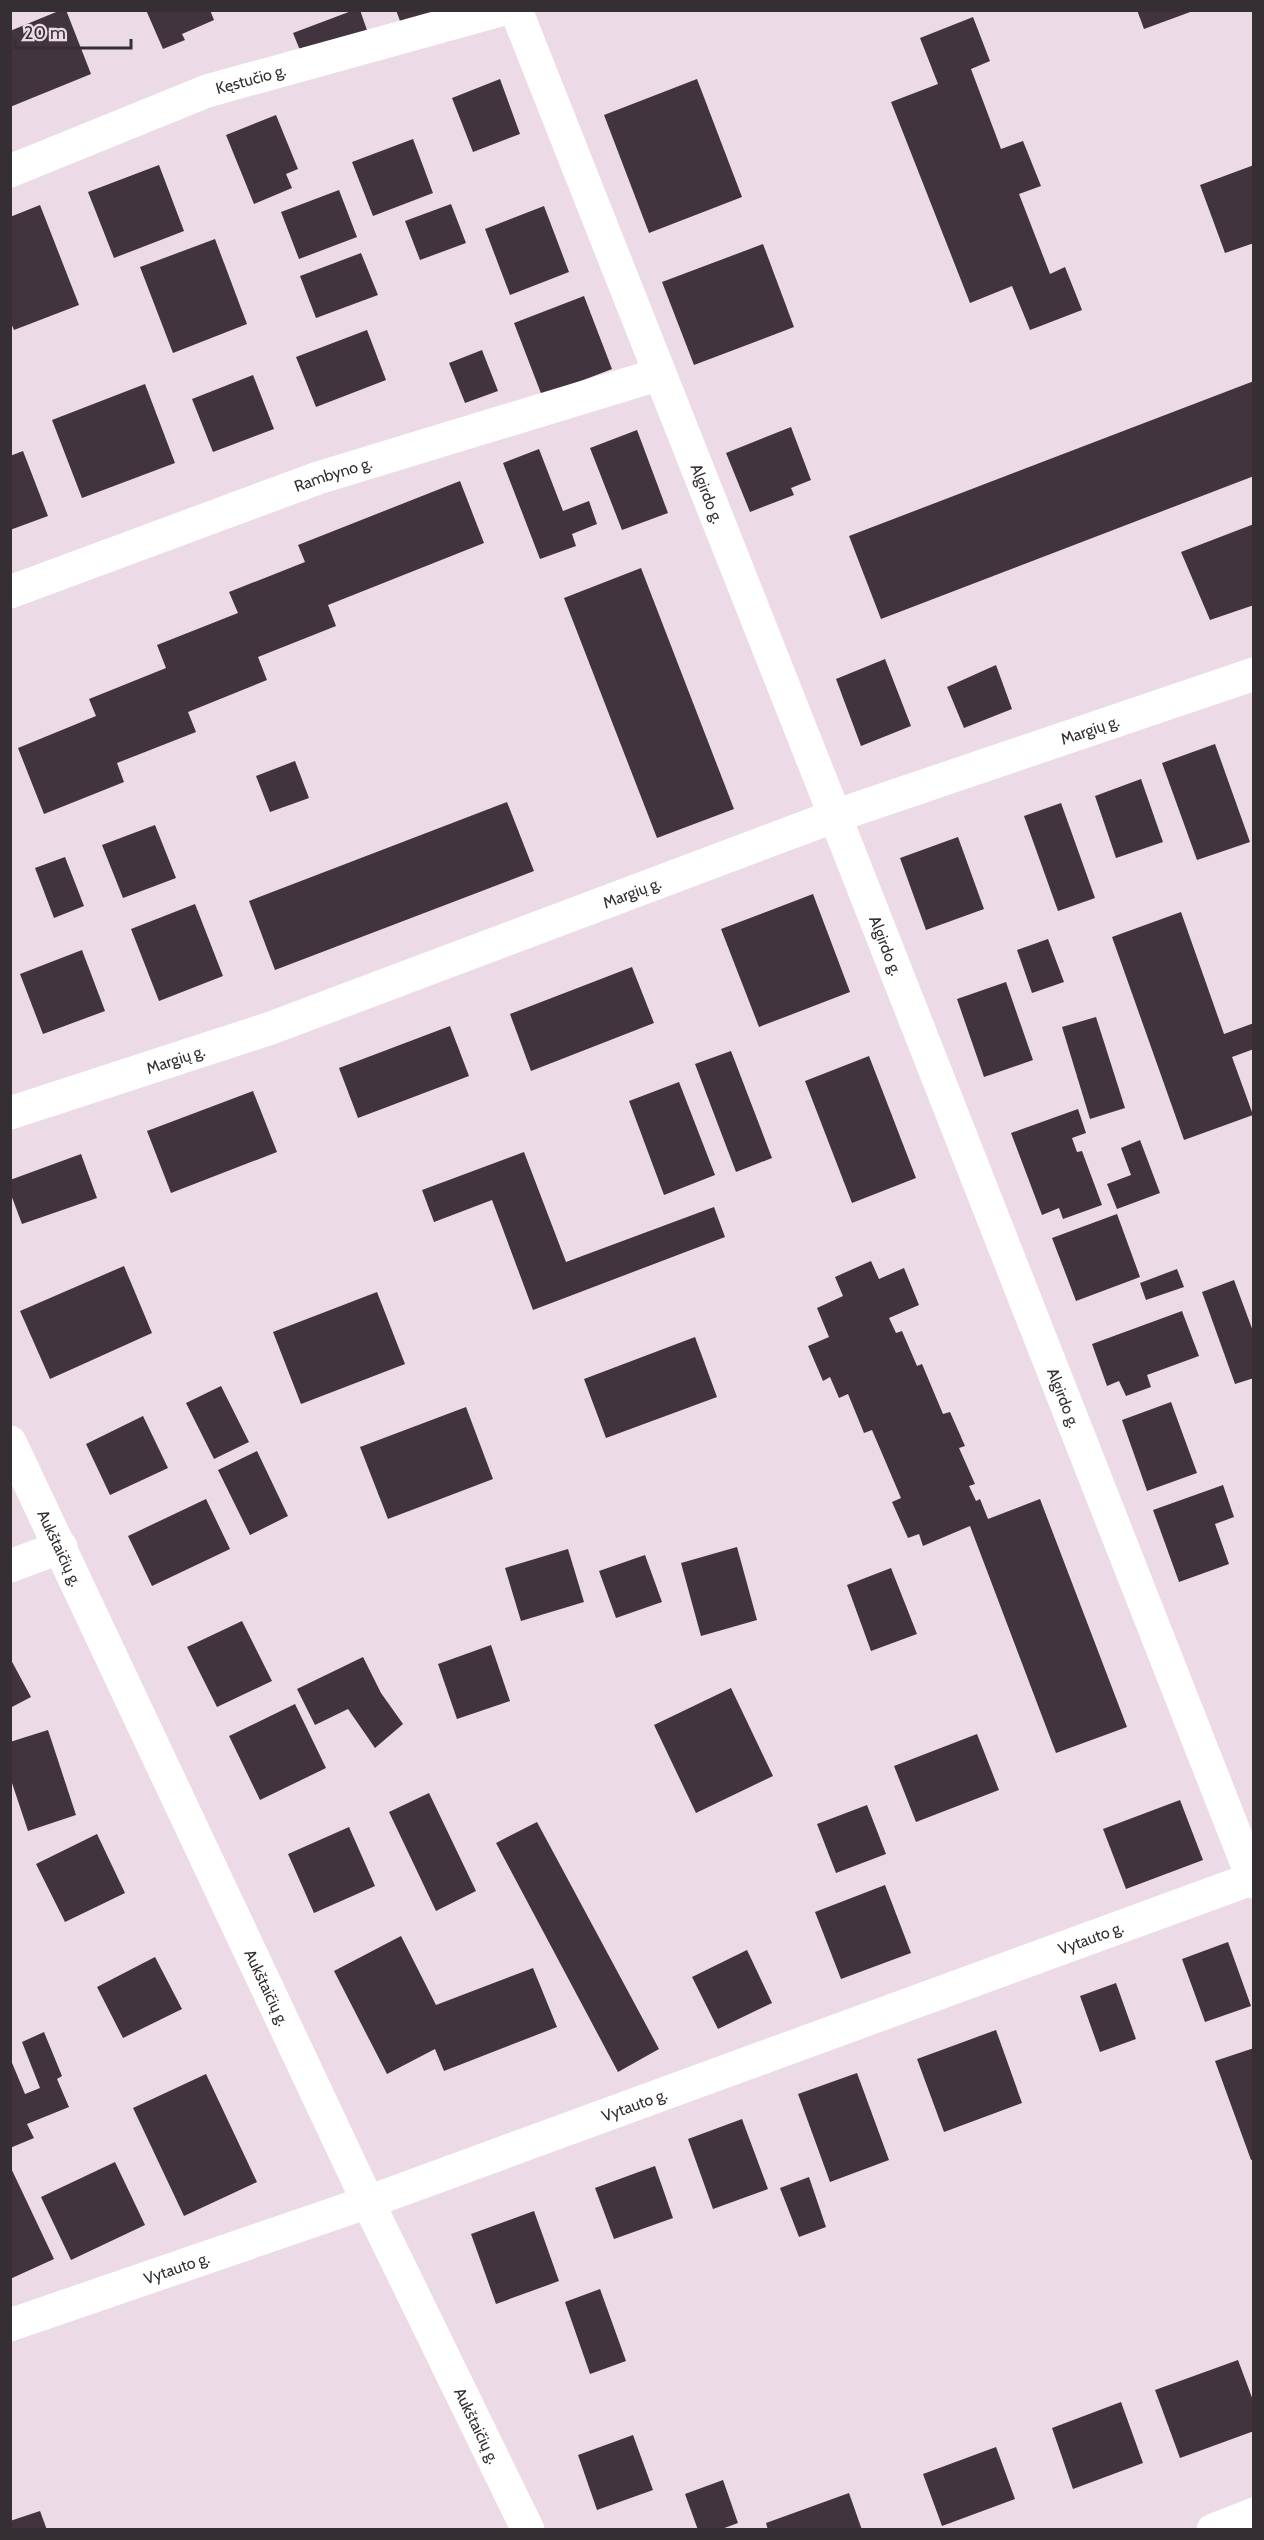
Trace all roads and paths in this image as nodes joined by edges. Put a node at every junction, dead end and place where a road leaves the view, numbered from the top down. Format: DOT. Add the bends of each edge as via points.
graph roads {
  1 [pos="500,10"];
  2 [pos="516,10"];
  3 [pos="10,171"];
  4 [pos="660,374"];
  5 [pos="10,592"];
  6 [pos="1254,674"];
  7 [pos="836,816"];
  8 [pos="10,1113"];
  9 [pos="10,1442"];
  10 [pos="61,1547"];
  11 [pos="10,1566"];
  12 [pos="1253,1879"];
  13 [pos="368,2202"];
  14 [pos="10,2325"];
  15 [pos="1254,2514"];
  16 [pos="528,2529"];
  17 [pos="1213,2529"];
  1 -- 3 [label="street, Kęstučio g." via="207,91"];
  2 -- 4 [label="street, Algirdo g."];
  4 -- 5 [label="street, Rambyno g." via="318,478"];
  4 -- 7 [label="street, Algirdo g."];
  6 -- 7 [label="street, Margių g."];
  7 -- 8 [label="street, Margių g." via="285,1023"];
  7 -- 12 [label="street, Algirdo g."];
  9 -- 10 [label="street, Aukštaičių g."];
  10 -- 11 [label="street"];
  10 -- 13 [label="street, Aukštaičių g."];
  12 -- 13 [label="street, Vytauto g."];
  13 -- 14 [label="street, Vytauto g."];
  13 -- 16 [label="street, Aukštaičių g."];
  15 -- 17 [label="street"];
}
